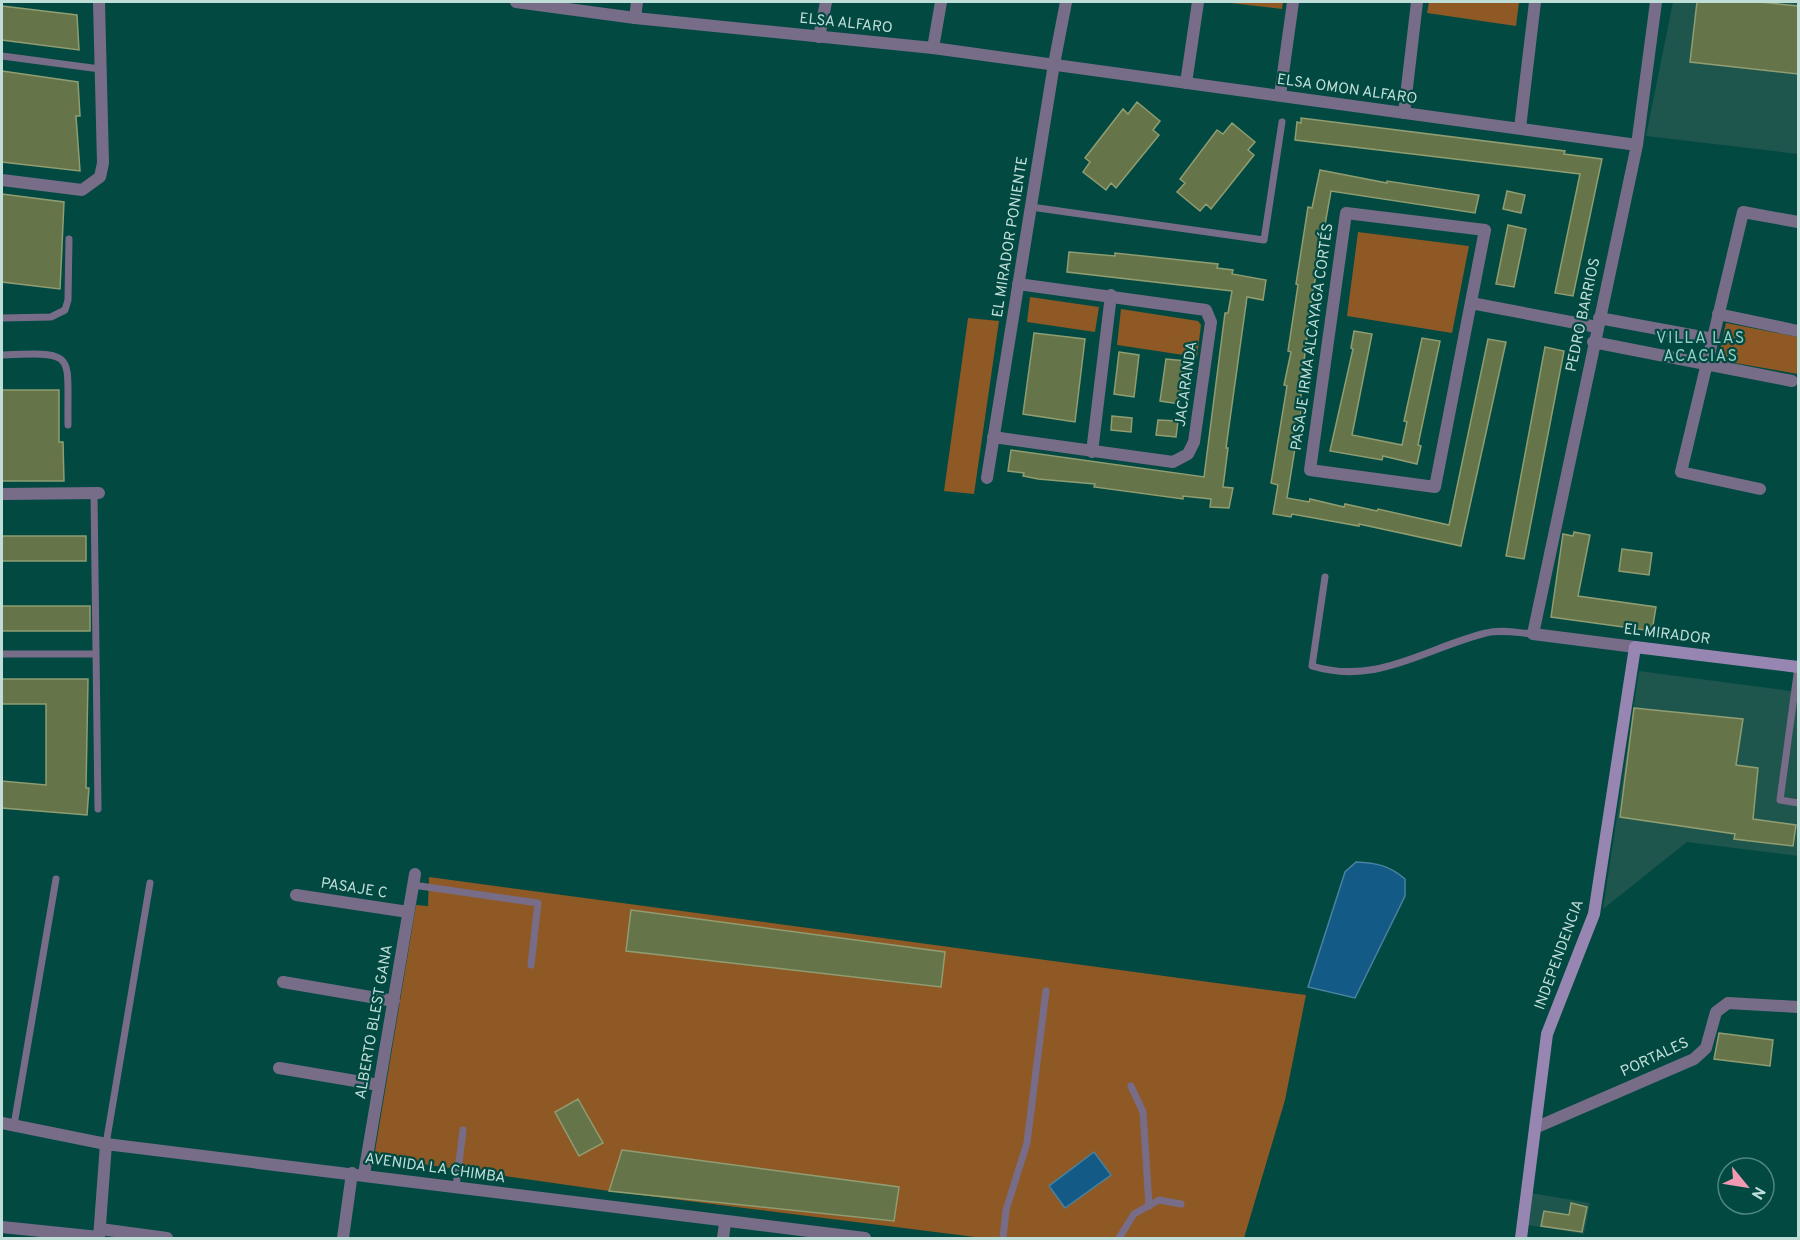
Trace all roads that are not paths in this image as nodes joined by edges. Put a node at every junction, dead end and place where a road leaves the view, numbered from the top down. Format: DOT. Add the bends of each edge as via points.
graph roads {
  1 [pos="99,2"];
  2 [pos="516,2"];
  3 [pos="637,2"];
  4 [pos="826,2"];
  5 [pos="941,2"];
  6 [pos="1066,2"];
  7 [pos="1198,2"];
  8 [pos="1293,2"];
  9 [pos="1417,2"];
  10 [pos="1535,2"];
  11 [pos="1656,2"];
  12 [pos="635,18"];
  13 [pos="819,37"];
  14 [pos="933,48"];
  15 [pos="2,56"];
  16 [pos="1054,64"];
  17 [pos="100,69"];
  18 [pos="1186,82"];
  19 [pos="1280,95"];
  20 [pos="1404,113"];
  21 [pos="1282,122"];
  22 [pos="1521,129"];
  23 [pos="1637,145"];
  24 [pos="2,180"];
  25 [pos="1031,207"];
  26 [pos="1798,222"];
  27 [pos="69,238"];
  28 [pos="1018,285"];
  29 [pos="1112,295"];
  30 [pos="1471,303"];
  31 [pos="1718,314"];
  32 [pos="2,318"];
  33 [pos="1598,323"];
  34 [pos="1798,331"];
  35 [pos="1713,339"];
  36 [pos="1593,342"];
  37 [pos="2,355"];
  38 [pos="1707,363"];
  39 [pos="1792,381"];
  40 [pos="68,425"];
  41 [pos="993,437"];
  42 [pos="1092,452"];
  43 [pos="987,478"];
  44 [pos="1760,489"];
  45 [pos="96,493"];
  46 [pos="2,494"];
  47 [pos="1325,577"];
  48 [pos="1533,634"];
  49 [pos="1635,646"];
  50 [pos="2,654"];
  51 [pos="96,654"];
  52 [pos="1798,667"];
  53 [pos="1796,700"];
  54 [pos="1798,802"];
  55 [pos="98,809"];
  56 [pos="56,879"];
  57 [pos="414,880"];
  58 [pos="150,883"];
  59 [pos="296,895"];
  60 [pos="408,912"];
  61 [pos="531,964"];
  62 [pos="283,982"];
  63 [pos="1046,991"];
  64 [pos="394,1001"];
  65 [pos="1798,1007"];
  66 [pos="279,1068"];
  67 [pos="379,1085"];
  68 [pos="1131,1086"];
  69 [pos="8,1124"];
  70 [pos="1537,1127"];
  71 [pos="463,1130"];
  72 [pos="106,1144"];
  73 [pos="358,1173"];
  74 [pos="456,1187"];
  75 [pos="1181,1204"];
  76 [pos="1149,1206"];
  77 [pos="725,1223"];
  78 [pos="5,1231"];
  79 [pos="99,1235"];
  80 [pos="167,1239"];
  81 [pos="343,1239"];
  82 [pos="723,1239"];
  83 [pos="865,1239"];
  84 [pos="1003,1239"];
  85 [pos="1119,1239"];
  86 [pos="1521,1239"];
  1 -- 17 [label="street"];
  2 -- 12 [label="street"];
  3 -- 12 [label="street"];
  4 -- 13 [label="street"];
  5 -- 14 [label="street"];
  6 -- 16 [label="street, EL MIRADOR PONIENTE"];
  7 -- 18 [label="street"];
  8 -- 19 [label="street"];
  9 -- 20 [label="street"];
  10 -- 22 [label="street"];
  11 -- 23 [label="street, PEDRO BARRIOS"];
  12 -- 13 [label="street, ELSA ALFARO"];
  13 -- 14 [label="street, ELSA ALFARO"];
  14 -- 16 [label="street, ELSA ALFARO"];
  15 -- 17 [label="lane"];
  16 -- 18 [label="street, ELSA OMON ALFARO"];
  16 -- 25 [label="street, EL MIRADOR PONIENTE"];
  17 -- 24 [label="street" via="103,163 95,183 82,190"];
  18 -- 19 [label="street, ELSA OMON ALFARO"];
  19 -- 20 [label="street, ELSA OMON ALFARO"];
  20 -- 22 [label="street, ELSA OMON ALFARO"];
  21 -- 25 [label="lane" via="1264,240"];
  22 -- 23 [label="street, ELSA OMON ALFARO"];
  23 -- 33 [label="street, PEDRO BARRIOS"];
  25 -- 28 [label="street, EL MIRADOR PONIENTE"];
  26 -- 31 [label="street" via="1743,212"];
  27 -- 32 [label="lane" via="68,300 64,310 51,317"];
  28 -- 29 [label="street, JACARANDA"];
  28 -- 41 [label="street, EL MIRADOR PONIENTE"];
  29 -- 42 [label="street"];
  29 -- 42 [label="street, JACARANDA" via="1196,307 1206,310 1211,322 1194,442 1188,454 1173,462"];
  30 -- 30 [label="street, PASAJE IRMA ALCAYAGA CORTÉS" via="1435,487 1310,470 1346,213 1485,230"];
  30 -- 33 [label="street"];
  31 -- 34 [label="street"];
  31 -- 35 [label="street"];
  33 -- 35 [label="street"];
  33 -- 36 [label="street, PEDRO BARRIOS"];
  35 -- 38 [label="street"];
  36 -- 38 [label="street"];
  36 -- 48 [label="street, PEDRO BARRIOS"];
  37 -- 40 [label="lane" via="53,354 62,359 67,369"];
  38 -- 39 [label="street"];
  38 -- 44 [label="street" via="1682,472"];
  41 -- 42 [label="street, JACARANDA"];
  41 -- 43 [label="street, EL MIRADOR PONIENTE"];
  45 -- 46 [label="street"];
  45 -- 51 [label="lane"];
  47 -- 48 [label="lane" via="1312,666 1332,672 1372,672 1489,632"];
  48 -- 49 [label="street, EL MIRADOR"];
  49 -- 52 [label="main road, EL MIRADOR"];
  49 -- 70 [label="main road, INDEPENDENCIA" via="1594,914 1547,1034"];
  50 -- 51 [label="lane"];
  51 -- 55 [label="lane"];
  52 -- 53 [label="lane"];
  53 -- 54 [label="lane" via="1780,800"];
  56 -- 69 [label="lane"];
  57 -- 60 [label="street, ALBERTO BLEST GANA"];
  57 -- 61 [label="lane" via="538,903"];
  58 -- 72 [label="lane"];
  59 -- 60 [label="street, PASAJE C"];
  60 -- 64 [label="street, ALBERTO BLEST GANA"];
  62 -- 64 [label="street"];
  63 -- 84 [label="lane" via="1027,1143 1006,1210"];
  64 -- 67 [label="street, ALBERTO BLEST GANA"];
  65 -- 70 [label="street, PORTALES" via="1728,1003 1716,1012 1706,1048 1694,1059"];
  66 -- 67 [label="street"];
  67 -- 73 [label="street, ALBERTO BLEST GANA"];
  68 -- 76 [label="lane" via="1143,1112"];
  69 -- 72 [label="street, AVENIDA LA CHIMBA"];
  70 -- 86 [label="main road, INDEPENDENCIA"];
  71 -- 74 [label="lane"];
  72 -- 73 [label="street, AVENIDA LA CHIMBA"];
  72 -- 79 [label="street"];
  73 -- 74 [label="street, AVENIDA LA CHIMBA"];
  73 -- 81 [label="street, ALBERTO BLEST GANA"];
  74 -- 77 [label="street, AVENIDA LA CHIMBA"];
  75 -- 76 [label="lane" via="1160,1200"];
  76 -- 85 [label="lane" via="1134,1214"];
  77 -- 82 [label="street"];
  77 -- 83 [label="street, AVENIDA LA CHIMBA"];
  78 -- 79 [label="street"];
  79 -- 80 [label="street"];
}
